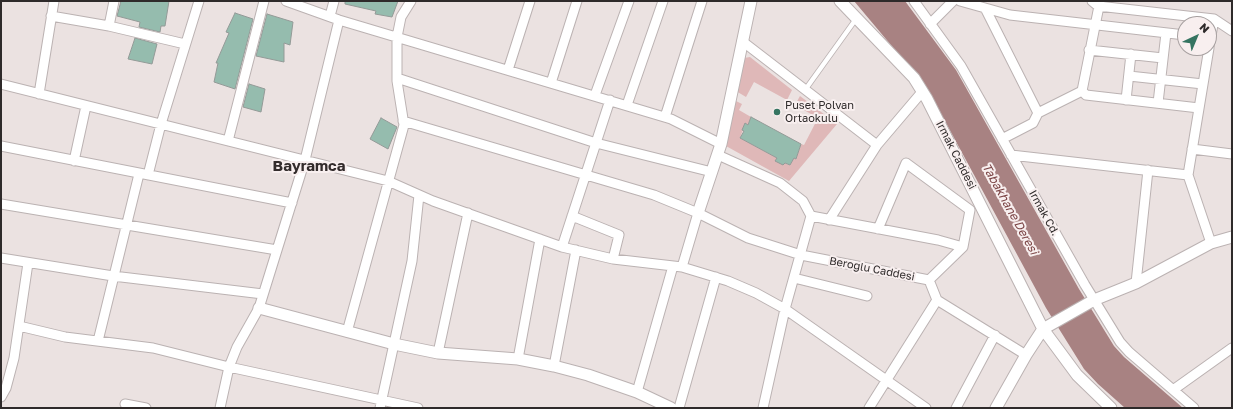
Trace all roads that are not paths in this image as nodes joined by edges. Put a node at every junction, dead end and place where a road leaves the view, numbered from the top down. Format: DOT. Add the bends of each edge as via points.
graph roads {
  1 [pos="54,1"];
  2 [pos="114,1"];
  3 [pos="199,1"];
  4 [pos="264,1"];
  5 [pos="286,1"];
  6 [pos="334,1"];
  7 [pos="411,1"];
  8 [pos="530,1"];
  9 [pos="577,1"];
  10 [pos="630,1"];
  11 [pos="663,1"];
  12 [pos="702,1"];
  13 [pos="751,1"];
  14 [pos="840,1"];
  15 [pos="914,1"];
  16 [pos="953,1"];
  17 [pos="960,1"];
  18 [pos="1097,3"];
  19 [pos="985,8"];
  20 [pos="51,16"];
  21 [pos="1192,16"];
  22 [pos="335,18"];
  23 [pos="857,18"];
  24 [pos="1217,21"];
  25 [pos="930,24"];
  26 [pos="1094,25"];
  27 [pos="109,26"];
  28 [pos="1232,31"];
  29 [pos="1166,33"];
  30 [pos="1177,34"];
  31 [pos="397,37"];
  32 [pos="742,41"];
  33 [pos="185,44"];
  34 [pos="1089,50"];
  35 [pos="1131,54"];
  36 [pos="1207,56"];
  37 [pos="1163,58"];
  38 [pos="508,70"];
  39 [pos="1129,76"];
  40 [pos="398,78"];
  41 [pos="1161,79"];
  42 [pos="551,83"];
  43 [pos="1,84"];
  44 [pos="1203,84"];
  45 [pos="805,90"];
  46 [pos="1082,91"];
  47 [pos="922,92"];
  48 [pos="39,94"];
  49 [pos="595,95"];
  50 [pos="610,100"];
  51 [pos="1126,100"];
  52 [pos="1158,104"];
  53 [pos="627,105"];
  54 [pos="86,106"];
  55 [pos="1199,108"];
  56 [pos="1038,113"];
  57 [pos="665,117"];
  58 [pos="404,121"];
  59 [pos="161,124"];
  60 [pos="1002,139"];
  61 [pos="228,141"];
  62 [pos="596,143"];
  63 [pos="721,144"];
  64 [pos="877,145"];
  65 [pos="1,146"];
  66 [pos="1192,149"];
  67 [pos="1232,154"];
  68 [pos="718,155"];
  69 [pos="1011,155"];
  70 [pos="305,160"];
  71 [pos="74,161"];
  72 [pos="1148,170"];
  73 [pos="712,172"];
  74 [pos="143,175"];
  75 [pos="1188,175"];
  76 [pos="585,176"];
  77 [pos="388,181"];
  78 [pos="419,195"];
  79 [pos="292,203"];
  80 [pos="1,204"];
  81 [pos="468,213"];
  82 [pos="698,213"];
  83 [pos="572,216"];
  84 [pos="811,216"];
  85 [pos="829,220"];
  86 [pos="128,226"];
  87 [pos="878,229"];
  88 [pos="1232,237"];
  89 [pos="540,239"];
  90 [pos="1211,244"];
  91 [pos="562,247"];
  92 [pos="963,247"];
  93 [pos="277,250"];
  94 [pos="576,250"];
  95 [pos="801,255"];
  96 [pos="1,258"];
  97 [pos="613,259"];
  98 [pos="28,263"];
  99 [pos="678,266"];
  100 [pos="113,276"];
  101 [pos="716,277"];
  102 [pos="794,278"];
  103 [pos="929,280"];
  104 [pos="1136,283"];
  105 [pos="263,294"];
  106 [pos="867,296"];
  107 [pos="937,300"];
  108 [pos="1092,302"];
  109 [pos="259,308"];
  110 [pos="786,309"];
  111 [pos="19,326"];
  112 [pos="1046,328"];
  113 [pos="347,332"];
  114 [pos="995,334"];
  115 [pos="98,341"];
  116 [pos="394,344"];
  117 [pos="1232,348"];
  118 [pos="438,353"];
  119 [pos="1026,355"];
  120 [pos="518,359"];
  121 [pos="229,366"];
  122 [pos="554,366"];
  123 [pos="887,380"];
  124 [pos="1173,390"];
  125 [pos="637,392"];
  126 [pos="1,398"];
  127 [pos="125,404"];
  128 [pos="381,404"];
  129 [pos="146,408"];
  130 [pos="220,408"];
  131 [pos="418,408"];
  132 [pos="671,408"];
  133 [pos="679,408"];
  134 [pos="763,408"];
  135 [pos="869,408"];
  136 [pos="926,408"];
  137 [pos="956,408"];
  138 [pos="996,408"];
  139 [pos="1111,408"];
  140 [pos="1194,408"];
  1 -- 20 [label="street"];
  2 -- 27 [label="street"];
  3 -- 33 [label="street"];
  4 -- 61 [label="street"];
  5 -- 22 [label="street"];
  6 -- 22 [label="street"];
  7 -- 31 [label="street" via="401,17"];
  8 -- 38 [label="street"];
  9 -- 42 [label="street"];
  10 -- 49 [label="street"];
  11 -- 53 [label="street"];
  12 -- 57 [label="street"];
  13 -- 32 [label="street"];
  14 -- 23 [label="street, Irmak Caddesi"];
  15 -- 25 [label="street, Irmak Cd."];
  16 -- 25 [label="street"];
  17 -- 19 [label="street"];
  18 -- 21 [label="street"];
  18 -- 26 [label="street"];
  19 -- 26 [label="street" via="1010,15"];
  19 -- 56 [label="street"];
  20 -- 27 [label="street"];
  20 -- 48 [label="street"];
  22 -- 31 [label="street"];
  22 -- 70 [label="street"];
  23 -- 45 [label="lane"];
  23 -- 47 [label="street, Irmak Caddesi" via="914,78"];
  24 -- 28 [label="street"];
  25 -- 60 [label="street, Irmak Cd." via="961,66"];
  26 -- 29 [label="street"];
  26 -- 34 [label="street"];
  27 -- 33 [label="street"];
  29 -- 30 [label="street"];
  29 -- 37 [label="street"];
  31 -- 38 [label="street"];
  31 -- 40 [label="street"];
  32 -- 45 [label="street"];
  32 -- 63 [label="street"];
  33 -- 59 [label="street"];
  34 -- 35 [label="street"];
  34 -- 46 [label="street"];
  35 -- 37 [label="street"];
  35 -- 39 [label="street"];
  36 -- 44 [label="street"];
  37 -- 41 [label="street"];
  38 -- 42 [label="street"];
  39 -- 41 [label="street"];
  39 -- 51 [label="street"];
  40 -- 58 [label="street"];
  40 -- 62 [label="street"];
  41 -- 44 [label="street"];
  41 -- 52 [label="street"];
  42 -- 49 [label="street"];
  43 -- 48 [label="street"];
  44 -- 55 [label="street"];
  45 -- 64 [label="street"];
  46 -- 51 [label="street" via="1086,95"];
  46 -- 56 [label="street"];
  47 -- 64 [label="street"];
  47 -- 112 [label="street, Irmak Caddesi"];
  48 -- 54 [label="street"];
  49 -- 50 [label="street"];
  50 -- 53 [label="street"];
  50 -- 62 [label="street"];
  51 -- 52 [label="street"];
  52 -- 55 [label="street"];
  53 -- 57 [label="street"];
  54 -- 59 [label="street"];
  54 -- 71 [label="street"];
  55 -- 66 [label="street"];
  56 -- 60 [label="street" via="1033,124"];
  57 -- 63 [label="street"];
  58 -- 76 [label="street, Beroğlu Caddesi"];
  58 -- 77 [label="street"];
  59 -- 61 [label="street"];
  59 -- 74 [label="street"];
  60 -- 69 [label="street, Irmak Cd."];
  61 -- 70 [label="street"];
  62 -- 73 [label="street"];
  62 -- 76 [label="street"];
  63 -- 68 [label="street"];
  64 -- 85 [label="street"];
  65 -- 71 [label="street"];
  66 -- 67 [label="street"];
  66 -- 75 [label="street"];
  68 -- 73 [label="street"];
  68 -- 84 [label="street" via="780,183 803,201"];
  69 -- 72 [label="street"];
  69 -- 108 [label="street, Irmak Cd."];
  70 -- 77 [label="street"];
  70 -- 79 [label="street"];
  71 -- 74 [label="street"];
  72 -- 75 [label="street"];
  72 -- 104 [label="street"];
  73 -- 82 [label="street"];
  74 -- 79 [label="street"];
  74 -- 86 [label="street"];
  75 -- 90 [label="street"];
  76 -- 82 [label="street, Beroğlu Caddesi" via="654,195"];
  76 -- 83 [label="street"];
  77 -- 78 [label="street"];
  77 -- 113 [label="street"];
  78 -- 81 [label="street"];
  78 -- 116 [label="street" via="412,260"];
  79 -- 93 [label="street"];
  80 -- 86 [label="street"];
  81 -- 89 [label="street"];
  81 -- 118 [label="street"];
  82 -- 95 [label="street, Beroğlu Caddesi" via="748,238"];
  82 -- 99 [label="street"];
  83 -- 91 [label="street"];
  83 -- 97 [label="street" via="619,235"];
  84 -- 85 [label="street"];
  84 -- 95 [label="street"];
  85 -- 87 [label="street"];
  86 -- 93 [label="street"];
  86 -- 100 [label="street"];
  87 -- 92 [label="street"];
  87 -- 92 [label="street" via="906,163 970,210"];
  88 -- 90 [label="street"];
  89 -- 91 [label="street"];
  89 -- 120 [label="street"];
  90 -- 104 [label="street"];
  91 -- 94 [label="street"];
  92 -- 103 [label="street"];
  93 -- 105 [label="street"];
  94 -- 97 [label="street"];
  94 -- 122 [label="street"];
  95 -- 102 [label="street"];
  95 -- 103 [label="street, Beroğlu Caddesi"];
  96 -- 98 [label="street"];
  97 -- 99 [label="street"];
  98 -- 100 [label="street"];
  98 -- 111 [label="street"];
  99 -- 101 [label="street"];
  99 -- 125 [label="street"];
  100 -- 105 [label="street"];
  100 -- 115 [label="street"];
  101 -- 110 [label="street" via="756,293"];
  101 -- 133 [label="street"];
  102 -- 106 [label="street"];
  102 -- 110 [label="street"];
  103 -- 107 [label="street, Beroğlu Caddesi"];
  104 -- 108 [label="street"];
  105 -- 109 [label="street"];
  107 -- 114 [label="street"];
  107 -- 123 [label="street"];
  108 -- 112 [label="street"];
  108 -- 124 [label="street, Irmak Cd." via="1129,352"];
  109 -- 113 [label="street"];
  109 -- 121 [label="street"];
  110 -- 123 [label="street"];
  110 -- 134 [label="street"];
  111 -- 115 [label="street" via="65,337"];
  111 -- 126 [label="street" via="14,358"];
  112 -- 119 [label="street"];
  112 -- 139 [label="street" via="1077,375"];
  113 -- 116 [label="street"];
  114 -- 119 [label="street"];
  114 -- 137 [label="street"];
  115 -- 121 [label="street" via="153,348"];
  116 -- 118 [label="street"];
  116 -- 128 [label="street"];
  117 -- 124 [label="street"];
  118 -- 120 [label="street"];
  119 -- 138 [label="street"];
  120 -- 122 [label="street"];
  121 -- 128 [label="street"];
  121 -- 130 [label="street"];
  122 -- 125 [label="street"];
  123 -- 135 [label="street"];
  123 -- 136 [label="street"];
  124 -- 140 [label="street, Irmak Cd."];
  125 -- 132 [label="street"];
  127 -- 129 [label="street"];
  128 -- 131 [label="street"];
}
